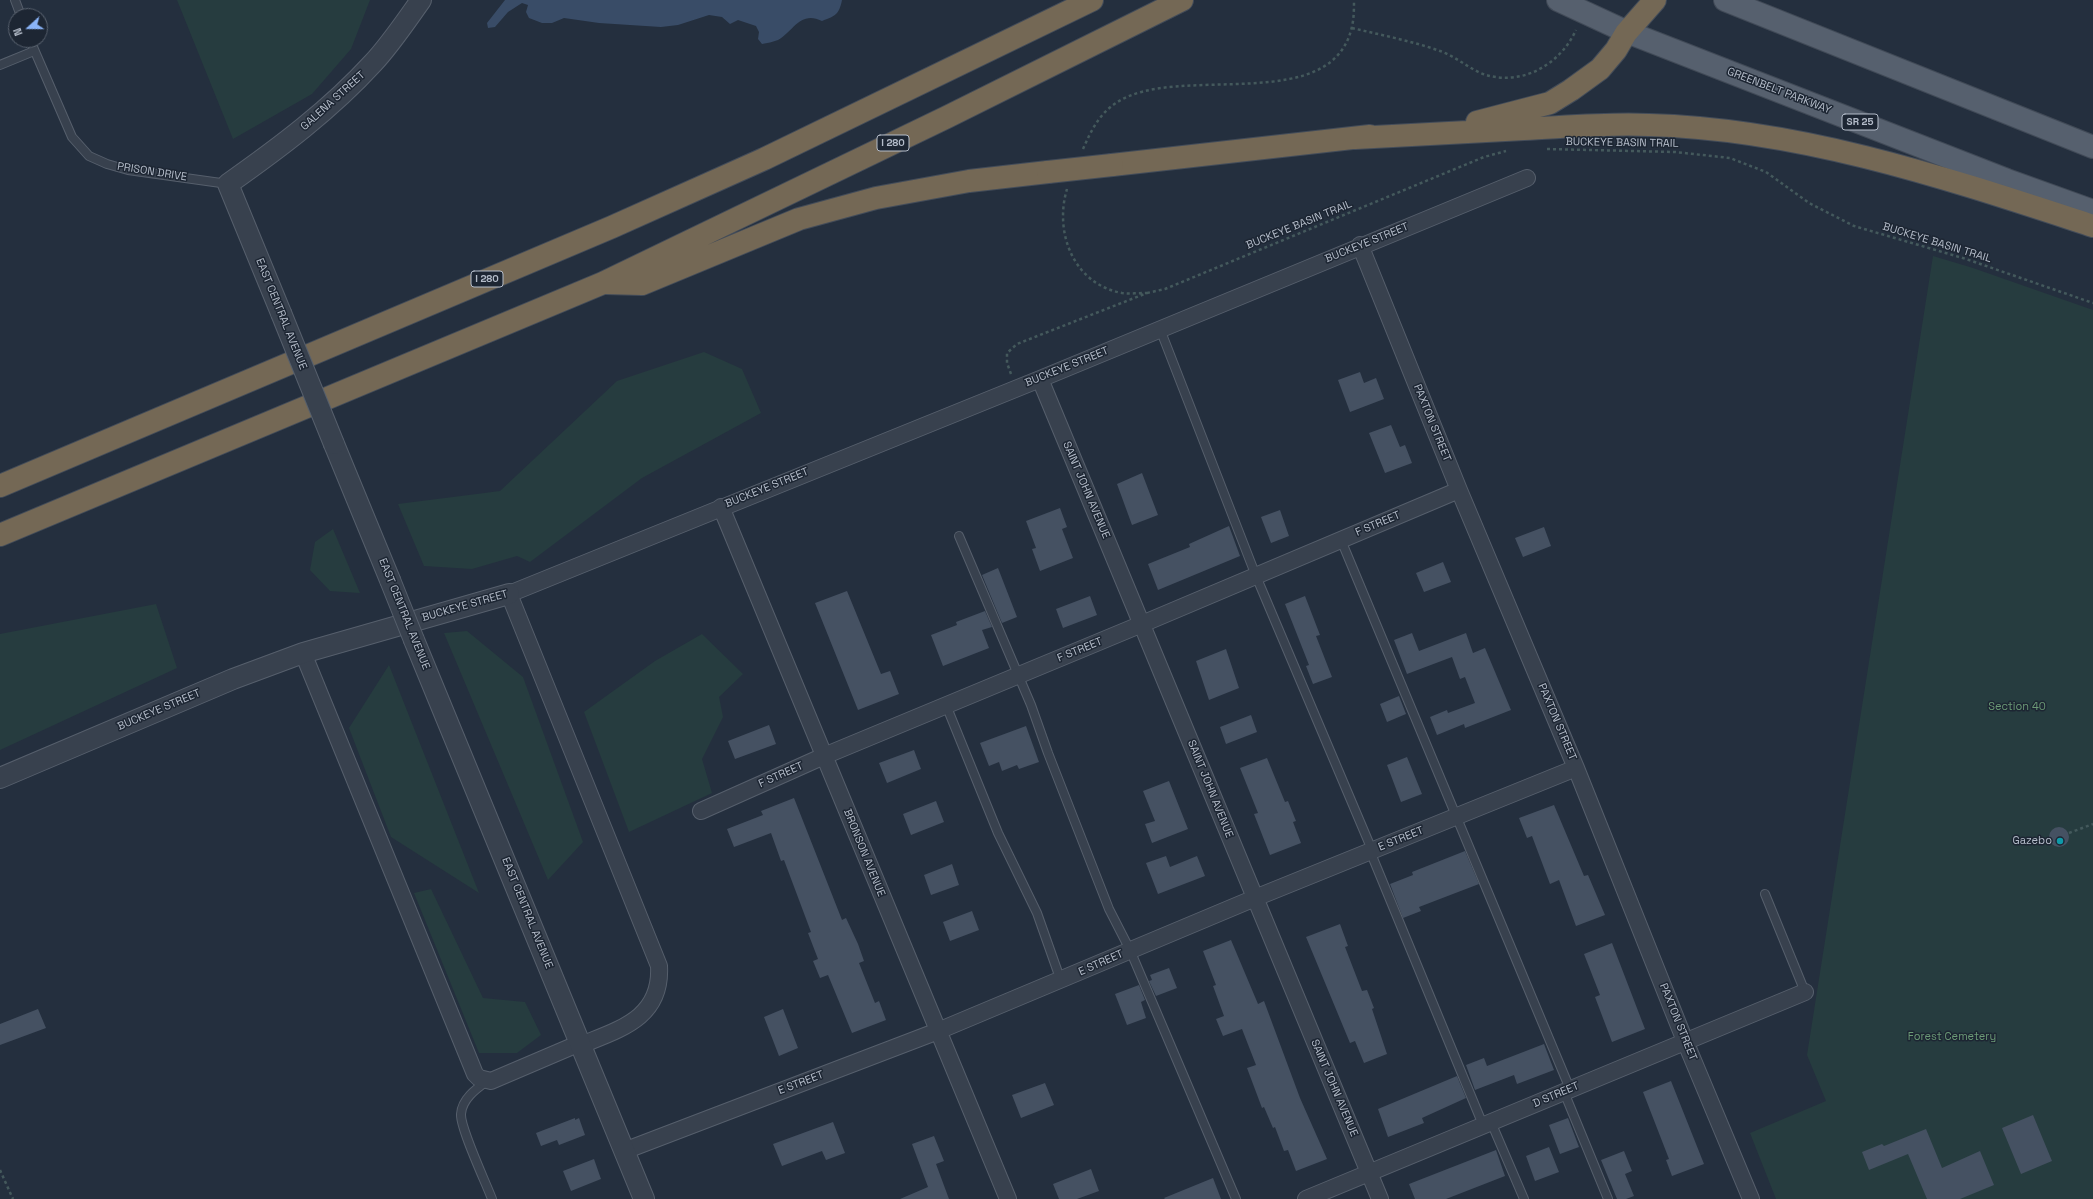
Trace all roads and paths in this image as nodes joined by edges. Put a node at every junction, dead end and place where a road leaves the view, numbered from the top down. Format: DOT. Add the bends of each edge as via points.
graph roads {
  1 [pos="421,0"];
  2 [pos="1092,0"];
  3 [pos="1182,0"];
  4 [pos="1354,0"];
  5 [pos="1558,0"];
  6 [pos="1656,0"];
  7 [pos="1725,0"];
  8 [pos="1352,28"];
  9 [pos="1576,30"];
  10 [pos="1627,32"];
  11 [pos="34,50"];
  12 [pos="0,65"];
  13 [pos="1354,138"];
  14 [pos="2093,147"];
  15 [pos="1543,148"];
  16 [pos="1513,150"];
  17 [pos="1082,152"];
  18 [pos="1527,178"];
  19 [pos="228,184"];
  20 [pos="1068,185"];
  21 [pos="2093,211"];
  22 [pos="2093,226"];
  23 [pos="1360,245"];
  24 [pos="603,282"];
  25 [pos="1147,293"];
  26 [pos="2093,303"];
  27 [pos="1160,329"];
  28 [pos="1040,379"];
  29 [pos="1017,388"];
  30 [pos="0,486"];
  31 [pos="1459,490"];
  32 [pos="721,507"];
  33 [pos="0,535"];
  34 [pos="959,536"];
  35 [pos="1341,540"];
  36 [pos="1256,576"];
  37 [pos="509,594"];
  38 [pos="1142,624"];
  39 [pos="303,653"];
  40 [pos="1019,674"];
  41 [pos="946,705"];
  42 [pos="824,756"];
  43 [pos="1576,768"];
  44 [pos="0,778"];
  45 [pos="701,811"];
  46 [pos="1456,816"];
  47 [pos="2093,824"];
  48 [pos="2068,833"];
  49 [pos="1371,850"];
  50 [pos="1765,894"];
  51 [pos="1255,898"];
  52 [pos="1130,950"];
  53 [pos="1061,981"];
  54 [pos="1805,992"];
  55 [pos="938,1031"];
  56 [pos="1685,1041"];
  57 [pos="580,1044"];
  58 [pos="486,1081"];
  59 [pos="1567,1091"];
  60 [pos="1487,1124"];
  61 [pos="624,1151"];
  62 [pos="0,1170"];
  63 [pos="1369,1173"];
  64 [pos="13,1199"];
  65 [pos="492,1199"];
  66 [pos="644,1199"];
  67 [pos="1008,1199"];
  68 [pos="1236,1199"];
  69 [pos="1306,1199"];
  70 [pos="1380,1199"];
  71 [pos="1524,1199"];
  72 [pos="1608,1199"];
  73 [pos="1751,1199"];
  1 -- 19 [label="street, GALENA STREET" via="374,63 332,104 275,151"];
  2 -- 30 [label="highway, I 280" via="764,159"];
  3 -- 24 [label="highway, I 280" via="947,117"];
  4 -- 8 [label="path"];
  5 -- 10 [label="main road, GREENBELT PARKWAY / SR 25"];
  6 -- 10 [label="highway"];
  7 -- 14 [label="main road"];
  8 -- 9 [label="path" via="1418,43 1443,52 1482,73 1499,78 1519,78 1535,72 1562,53"];
  8 -- 17 [label="path" via="1333,61 1314,72 1288,80 1160,87 1136,92 1116,103 1099,118"];
  10 -- 13 [label="highway" via="1600,69 1550,103 1478,122"];
  10 -- 21 [label="main road, GREENBELT PARKWAY / SR 25" via="2006,180"];
  11 -- 12 [label="lane"];
  11 -- 19 [label="lane, PRISON DRIVE" via="72,137 89,156 128,170"];
  13 -- 22 [label="highway" via="1600,125 1650,125 1721,130 1802,142 1915,170"];
  13 -- 24 [label="highway, bridge" via="970,181 876,198 799,219 642,284"];
  15 -- 26 [label="path, BUCKEYE BASIN TRAIL" via="1675,152 1730,158 1766,172 1809,203 1854,226 1966,259"];
  16 -- 25 [label="path, BUCKEYE BASIN TRAIL" via="1484,157 1165,289"];
  18 -- 23 [label="street, BUCKEYE STREET"];
  19 -- 57 [label="street, EAST CENTRAL AVENUE, bridge"];
  20 -- 25 [label="path, BUCKEYE BASIN TRAIL" via="1062,219 1065,242 1075,261 1089,278 1104,287 1122,293"];
  23 -- 27 [label="street, BUCKEYE STREET"];
  23 -- 31 [label="street, PAXTON STREET"];
  24 -- 33 [label="highway, I 280"];
  25 -- 29 [label="path, BUCKEYE BASIN TRAIL" via="1017,344 1007,353 1007,364"];
  27 -- 28 [label="street, BUCKEYE STREET"];
  27 -- 36 [label="lane"];
  28 -- 29 [label="street, BUCKEYE STREET"];
  28 -- 38 [label="street, SAINT JOHN AVENUE"];
  29 -- 32 [label="street, BUCKEYE STREET"];
  31 -- 35 [label="street, F STREET"];
  31 -- 43 [label="street, PAXTON STREET"];
  32 -- 37 [label="street, BUCKEYE STREET"];
  32 -- 42 [label="street, BRONSON AVENUE"];
  34 -- 40 [label="lane"];
  35 -- 36 [label="street, F STREET"];
  35 -- 46 [label="lane"];
  36 -- 38 [label="street, F STREET"];
  36 -- 49 [label="lane"];
  37 -- 39 [label="street, BUCKEYE STREET"];
  37 -- 57 [label="street" via="659,966 656,993 644,1013 631,1024"];
  38 -- 40 [label="street, F STREET"];
  38 -- 51 [label="street, SAINT JOHN AVENUE"];
  39 -- 44 [label="street, BUCKEYE STREET" via="233,679"];
  39 -- 58 [label="street" via="474,1071 478,1078"];
  40 -- 41 [label="street, F STREET"];
  40 -- 52 [label="lane" via="1109,909"];
  41 -- 42 [label="street, F STREET"];
  41 -- 53 [label="lane" via="998,833 1037,913"];
  42 -- 45 [label="street, F STREET"];
  42 -- 55 [label="street, BRONSON AVENUE"];
  43 -- 46 [label="street, E STREET"];
  43 -- 56 [label="street, PAXTON STREET"];
  46 -- 49 [label="street, E STREET"];
  46 -- 59 [label="lane"];
  47 -- 48 [label="path"];
  49 -- 51 [label="street, E STREET"];
  49 -- 60 [label="lane"];
  50 -- 54 [label="lane"];
  51 -- 52 [label="street, E STREET"];
  51 -- 63 [label="street, SAINT JOHN AVENUE"];
  52 -- 53 [label="street, E STREET"];
  52 -- 68 [label="lane"];
  53 -- 55 [label="street, E STREET"];
  54 -- 56 [label="street, D STREET"];
  55 -- 61 [label="street, E STREET"];
  55 -- 67 [label="street, BRONSON AVENUE"];
  56 -- 59 [label="street, D STREET"];
  56 -- 73 [label="street, PAXTON STREET"];
  57 -- 58 [label="street" via="496,1080"];
  57 -- 61 [label="street, EAST CENTRAL AVENUE"];
  58 -- 65 [label="lane" via="472,1092 460,1115"];
  59 -- 60 [label="street, D STREET"];
  59 -- 72 [label="lane"];
  60 -- 63 [label="street, D STREET"];
  60 -- 71 [label="lane"];
  61 -- 66 [label="street, EAST CENTRAL AVENUE"];
  62 -- 64 [label="path"];
  63 -- 69 [label="street, D STREET"];
  63 -- 70 [label="street, SAINT JOHN AVENUE"];
}
